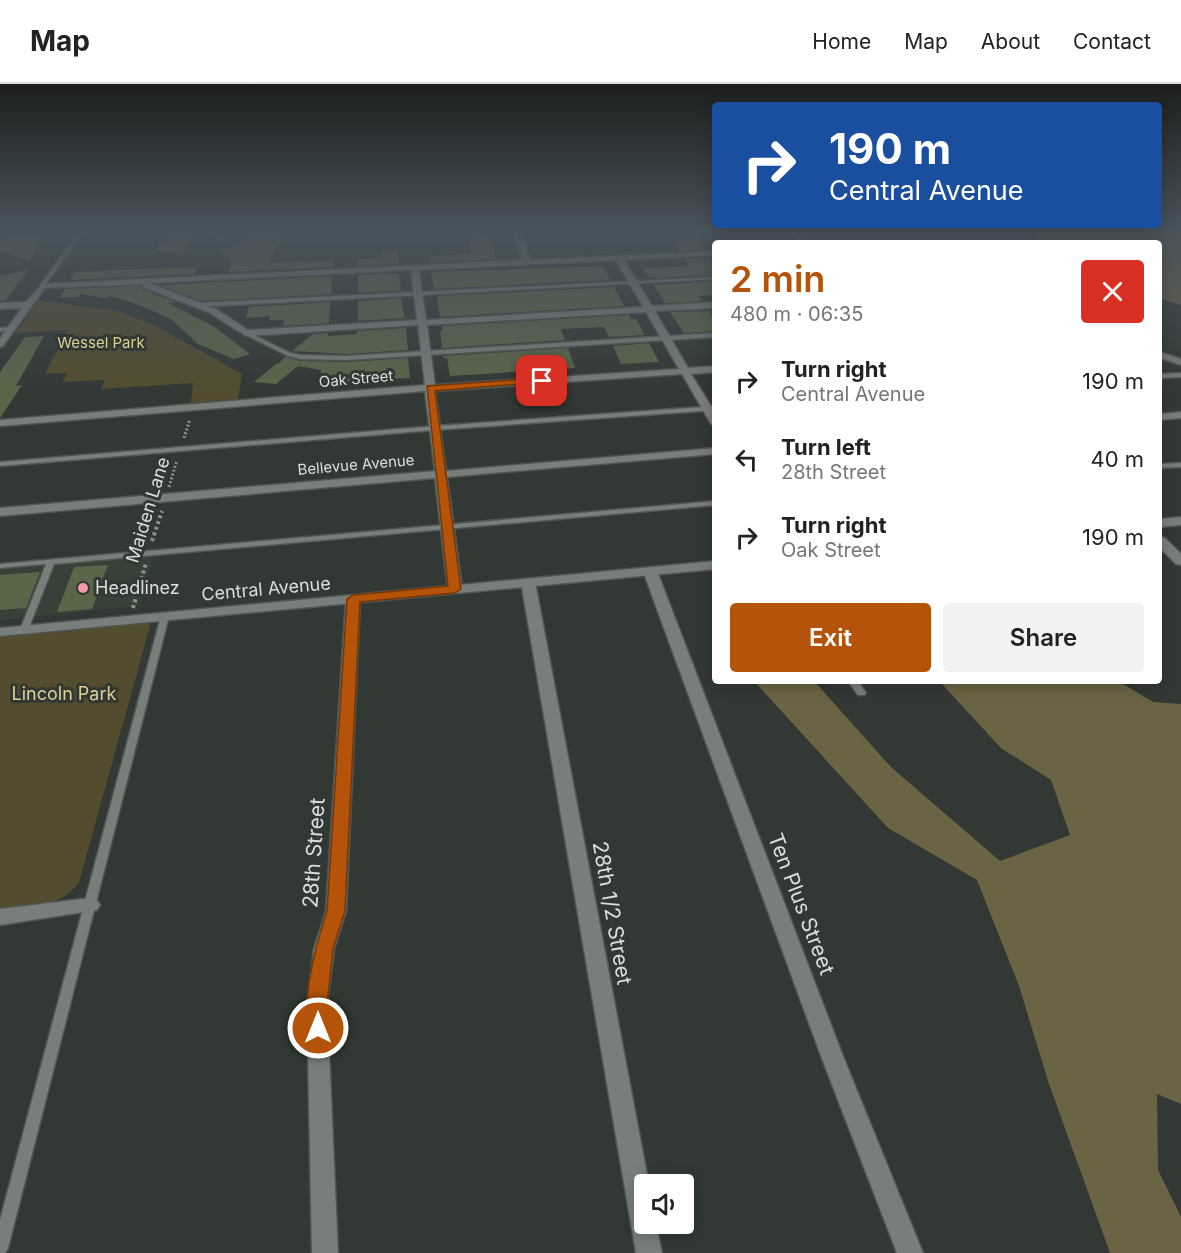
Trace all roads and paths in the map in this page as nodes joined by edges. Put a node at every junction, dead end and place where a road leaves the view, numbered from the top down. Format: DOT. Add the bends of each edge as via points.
graph roads {
  1 [pos="42,286"];
  2 [pos="56,286"];
  3 [pos="146,286"];
  4 [pos="417,286"];
  5 [pos="570,286"];
  6 [pos="636,286"];
  7 [pos="418,294"];
  8 [pos="28,304"];
  9 [pos="198,305"];
  10 [pos="0,306"];
  11 [pos="712,306"];
  12 [pos="649,310"];
  13 [pos="422,323"];
  14 [pos="10,329"];
  15 [pos="0,330"];
  16 [pos="246,333"];
  17 [pos="712,335"];
  18 [pos="666,338"];
  19 [pos="0,344"];
  20 [pos="426,354"];
  21 [pos="1162,356"];
  22 [pos="1181,362"];
  23 [pos="712,369"];
  24 [pos="684,371"];
  25 [pos="1181,375"];
  26 [pos="1162,376"];
  27 [pos="430,388"];
  28 [pos="194,407"];
  29 [pos="711,408"];
  30 [pos="1181,415"];
  31 [pos="1162,417"];
  32 [pos="0,423"];
  33 [pos="435,428"];
  34 [pos="181,449"];
  35 [pos="712,451"];
  36 [pos="0,464"];
  37 [pos="1181,465"];
  38 [pos="1162,466"];
  39 [pos="441,474"];
  40 [pos="166,496"];
  41 [pos="712,503"];
  42 [pos="0,512"];
  43 [pos="1181,521"];
  44 [pos="1162,523"];
  45 [pos="447,526"];
  46 [pos="1162,543"];
  47 [pos="149,553"];
  48 [pos="1181,561"];
  49 [pos="51,562"];
  50 [pos="712,565"];
  51 [pos="0,566"];
  52 [pos="650,571"];
  53 [pos="528,582"];
  54 [pos="455,589"];
  55 [pos="353,599"];
  56 [pos="165,616"];
  57 [pos="129,620"];
  58 [pos="24,630"];
  59 [pos="0,632"];
  60 [pos="855,684"];
  61 [pos="861,693"];
  62 [pos="90,905"];
  63 [pos="0,917"];
  64 [pos="0,1248"];
  65 [pos="325,1253"];
  66 [pos="648,1253"];
  67 [pos="910,1253"];
  1 -- 2 [label="street"];
  1 -- 8 [label="street"];
  3 -- 9 [label="street"];
  4 -- 7 [label="street"];
  5 -- 7 [label="lane"];
  6 -- 12 [label="street"];
  7 -- 9 [label="lane"];
  7 -- 13 [label="street"];
  8 -- 10 [label="street"];
  8 -- 14 [label="street"];
  9 -- 16 [label="street"];
  11 -- 12 [label="street"];
  12 -- 13 [label="street"];
  12 -- 18 [label="street"];
  13 -- 16 [label="street"];
  13 -- 20 [label="street"];
  14 -- 15 [label="lane"];
  14 -- 19 [label="street"];
  16 -- 20 [label="lane" via="301,357"];
  17 -- 18 [label="lane"];
  18 -- 20 [label="lane"];
  18 -- 24 [label="street"];
  20 -- 27 [label="street"];
  21 -- 22 [label="street"];
  23 -- 24 [label="street, Oak Street"];
  24 -- 27 [label="street, Oak Street"];
  24 -- 29 [label="street"];
  25 -- 26 [label="lane"];
  27 -- 28 [label="street, Oak Street"];
  27 -- 33 [label="street"];
  28 -- 32 [label="street, Oak Street"];
  28 -- 34 [label="path, Maiden Lane"];
  29 -- 33 [label="lane"];
  30 -- 31 [label="street"];
  33 -- 34 [label="lane"];
  33 -- 39 [label="street"];
  34 -- 36 [label="lane"];
  34 -- 40 [label="path, Maiden Lane"];
  35 -- 39 [label="street, Bellevue Avenue"];
  37 -- 38 [label="lane"];
  39 -- 40 [label="street, Bellevue Avenue"];
  39 -- 45 [label="street"];
  40 -- 42 [label="street, Bellevue Avenue"];
  40 -- 47 [label="path, Maiden Lane"];
  41 -- 45 [label="lane"];
  43 -- 44 [label="street"];
  45 -- 47 [label="lane"];
  45 -- 54 [label="street"];
  46 -- 48 [label="street"];
  47 -- 49 [label="lane"];
  47 -- 57 [label="path, Maiden Lane"];
  49 -- 51 [label="lane"];
  49 -- 58 [label="lane"];
  50 -- 52 [label="street, Central Avenue"];
  52 -- 53 [label="street, Central Avenue"];
  52 -- 67 [label="street, Ten Plus Street"];
  53 -- 54 [label="street, Central Avenue"];
  53 -- 66 [label="street, 28th 1/2 Street"];
  54 -- 55 [label="street, Central Avenue"];
  55 -- 56 [label="street, Central Avenue"];
  55 -- 65 [label="street, 28th Street" via="336,911 324,949 317,1005"];
  56 -- 57 [label="street, Central Avenue"];
  56 -- 62 [label="lane"];
  57 -- 58 [label="street, Central Avenue"];
  58 -- 59 [label="street, Central Avenue"];
  60 -- 61 [label="lane"];
  62 -- 63 [label="street"];
  62 -- 64 [label="lane"];
}
